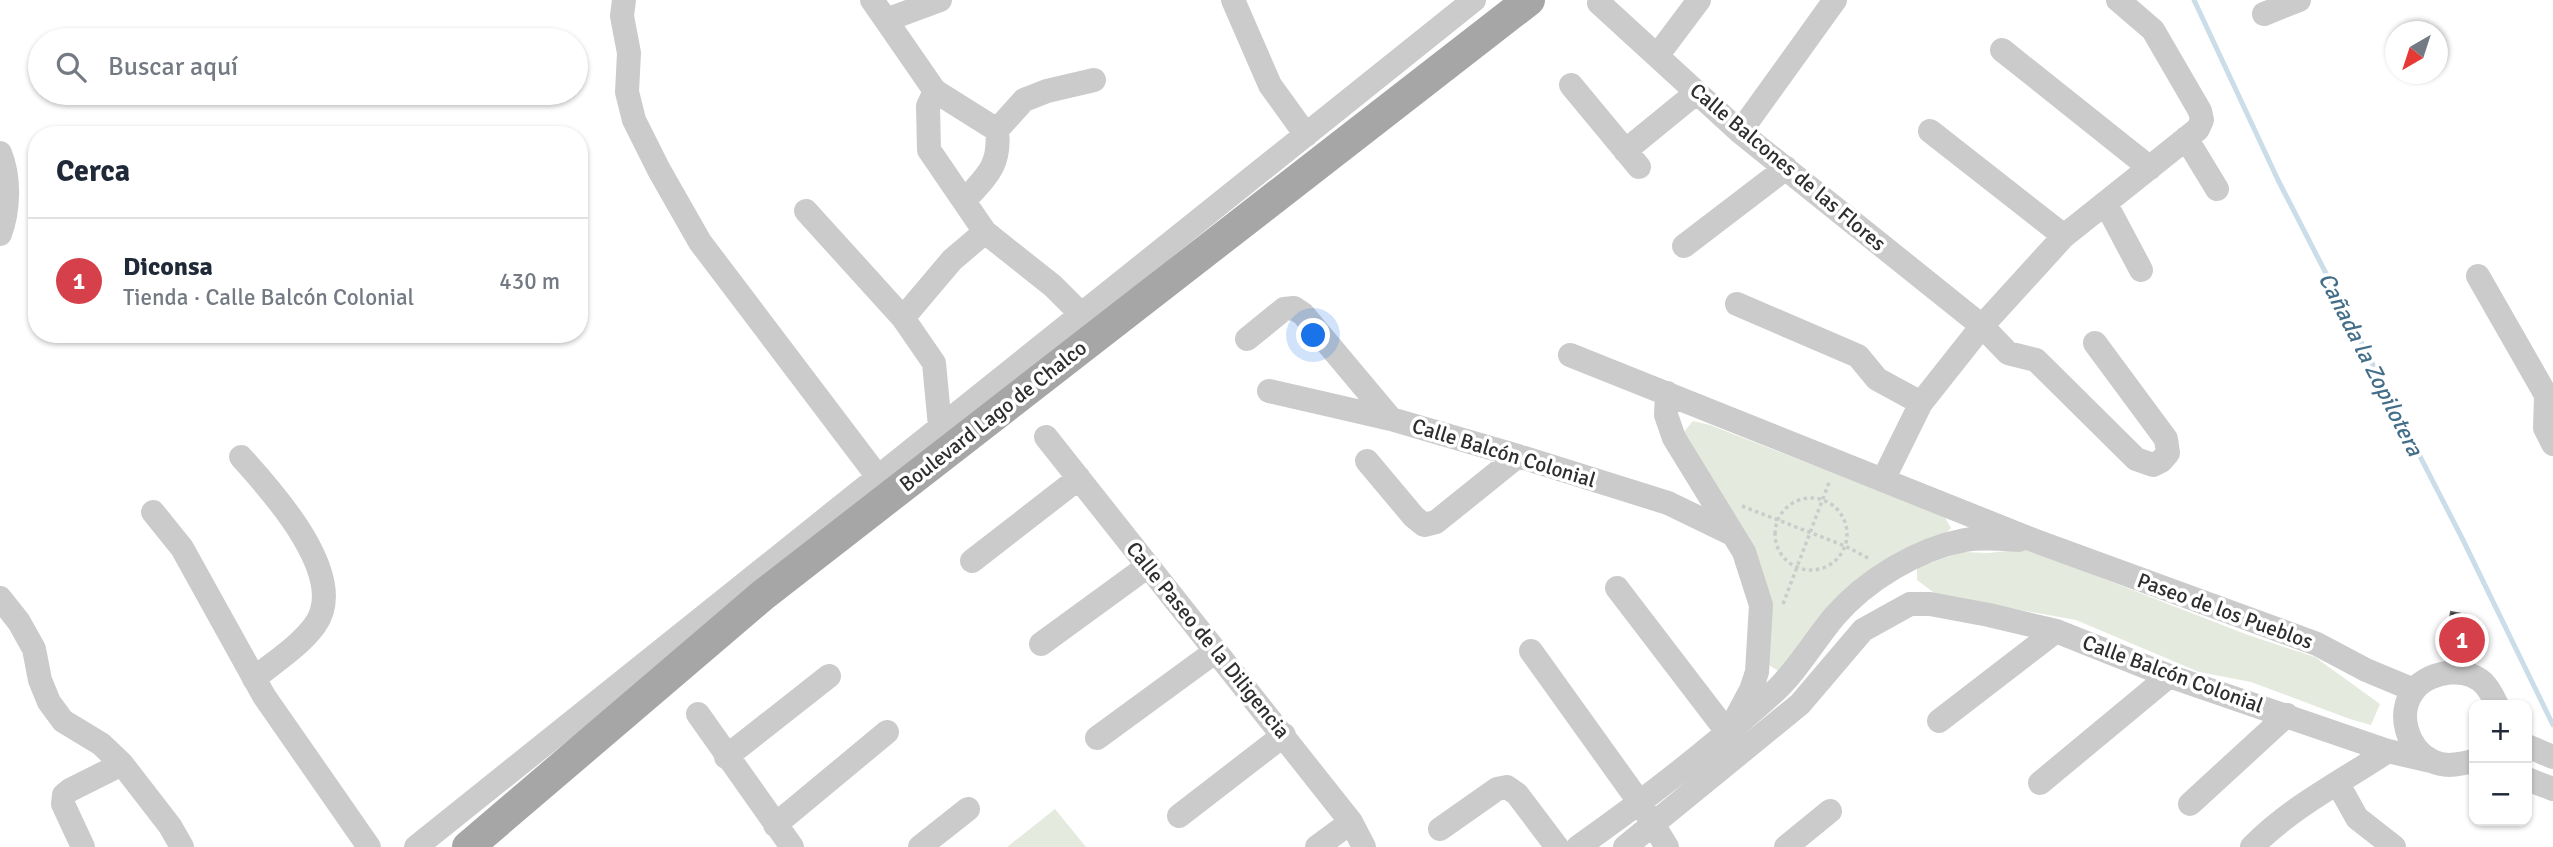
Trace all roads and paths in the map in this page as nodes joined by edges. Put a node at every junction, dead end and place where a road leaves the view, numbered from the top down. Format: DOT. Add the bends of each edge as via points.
graph roads {
  1 [pos="624,0"];
  2 [pos="940,0"];
  3 [pos="1233,0"];
  4 [pos="1474,0"];
  5 [pos="1529,0"];
  6 [pos="1699,0"];
  7 [pos="1835,0"];
  8 [pos="2118,0"];
  9 [pos="2299,0"];
  10 [pos="1599,3"];
  11 [pos="879,10"];
  12 [pos="2264,14"];
  13 [pos="2002,50"];
  14 [pos="1657,56"];
  15 [pos="1094,80"];
  16 [pos="1571,85"];
  17 [pos="935,92"];
  18 [pos="1696,93"];
  19 [pos="2194,129"];
  20 [pos="997,130"];
  21 [pos="1930,131"];
  22 [pos="1740,132"];
  23 [pos="1306,135"];
  24 [pos="0,153"];
  25 [pos="1786,168"];
  26 [pos="2150,168"];
  27 [pos="2217,189"];
  28 [pos="965,200"];
  29 [pos="2106,204"];
  30 [pos="806,211"];
  31 [pos="985,232"];
  32 [pos="0,234"];
  33 [pos="2064,236"];
  34 [pos="1684,246"];
  35 [pos="2141,270"];
  36 [pos="2478,276"];
  37 [pos="1737,304"];
  38 [pos="1081,314"];
  39 [pos="903,318"];
  40 [pos="1982,326"];
  41 [pos="1247,339"];
  42 [pos="2095,343"];
  43 [pos="1570,355"];
  44 [pos="1269,391"];
  45 [pos="1667,393"];
  46 [pos="1921,403"];
  47 [pos="1391,419"];
  48 [pos="940,427"];
  49 [pos="1046,437"];
  50 [pos="2553,444"];
  51 [pos="1518,456"];
  52 [pos="241,457"];
  53 [pos="1367,461"];
  54 [pos="1837,462"];
  55 [pos="878,477"];
  56 [pos="1079,478"];
  57 [pos="1883,480"];
  58 [pos="1707,493"];
  59 [pos="1823,499"];
  60 [pos="153,512"];
  61 [pos="1777,520"];
  62 [pos="1811,533"];
  63 [pos="1732,534"];
  64 [pos="2034,540"];
  65 [pos="1845,546"];
  66 [pos="972,561"];
  67 [pos="1148,566"];
  68 [pos="1798,567"];
  69 [pos="1891,570"];
  70 [pos="1617,588"];
  71 [pos="0,598"];
  72 [pos="1910,604"];
  73 [pos="1779,614"];
  74 [pos="2056,631"];
  75 [pos="1041,644"];
  76 [pos="1216,651"];
  77 [pos="1531,651"];
  78 [pos="1757,672"];
  79 [pos="829,676"];
  80 [pos="2169,676"];
  81 [pos="254,678"];
  82 [pos="1780,687"];
  83 [pos="2414,691"];
  84 [pos="2494,700"];
  85 [pos="1800,704"];
  86 [pos="698,714"];
  87 [pos="2287,715"];
  88 [pos="1939,721"];
  89 [pos="887,732"];
  90 [pos="1728,733"];
  91 [pos="1284,735"];
  92 [pos="1097,738"];
  93 [pos="2532,748"];
  94 [pos="2388,751"];
  95 [pos="726,757"];
  96 [pos="2553,757"];
  97 [pos="2431,761"];
  98 [pos="2469,762"];
  99 [pos="122,764"];
  100 [pos="2532,781"];
  101 [pos="2040,783"];
  102 [pos="2338,784"];
  103 [pos="2553,789"];
  104 [pos="1640,803"];
  105 [pos="2190,804"];
  106 [pos="968,809"];
  107 [pos="1830,811"];
  108 [pos="1179,816"];
  109 [pos="1351,821"];
  110 [pos="775,825"];
  111 [pos="1654,825"];
  112 [pos="1440,829"];
  113 [pos="83,847"];
  114 [pos="182,847"];
  115 [pos="369,847"];
  116 [pos="416,847"];
  117 [pos="468,847"];
  118 [pos="792,847"];
  119 [pos="920,847"];
  120 [pos="1317,847"];
  121 [pos="1364,847"];
  122 [pos="1557,847"];
  123 [pos="1578,847"];
  124 [pos="1625,847"];
  125 [pos="1667,847"];
  126 [pos="1786,847"];
  127 [pos="2252,847"];
  128 [pos="2394,847"];
  1 -- 55 [label="street" via="627,92 634,120 659,170 700,242"];
  2 -- 11 [label="street"];
  3 -- 23 [label="street" via="1270,85"];
  4 -- 23 [label="street"];
  5 -- 117 [label="main road, Boulevard Lago de Chalco" via="763,595"];
  6 -- 14 [label="street"];
  7 -- 22 [label="street"];
  8 -- 19 [label="street" via="2153,30 2200,111"];
  9 -- 12 [label="street"];
  10 -- 14 [label="street, Calle Balcones de las Flores"];
  11 -- 17 [label="street"];
  13 -- 26 [label="street"];
  14 -- 18 [label="street, Calle Balcones de las Flores"];
  15 -- 20 [label="street" via="1024,100"];
  16 -- 18 [label="street" via="1632,159"];
  17 -- 20 [label="street"];
  17 -- 28 [label="street" via="928,106 929,150"];
  18 -- 22 [label="street, Calle Balcones de las Flores"];
  19 -- 26 [label="street"];
  19 -- 27 [label="street"];
  20 -- 28 [label="street" via="999,148 992,170"];
  21 -- 33 [label="street"];
  22 -- 25 [label="street, Calle Balcones de las Flores"];
  23 -- 38 [label="street"];
  24 -- 32 [label="street" via="8,204"];
  25 -- 34 [label="street"];
  25 -- 40 [label="street, Calle Balcones de las Flores"];
  26 -- 29 [label="street"];
  28 -- 31 [label="street"];
  29 -- 33 [label="street"];
  29 -- 35 [label="street"];
  30 -- 39 [label="street"];
  31 -- 38 [label="street"];
  31 -- 39 [label="street" via="952,260"];
  33 -- 40 [label="street"];
  36 -- 50 [label="street" via="2546,395 2545,428"];
  37 -- 46 [label="street" via="1858,356 1877,380"];
  38 -- 48 [label="street"];
  39 -- 48 [label="street" via="934,363"];
  40 -- 42 [label="street, Calle Balcones de las Flores" via="2008,352 2036,360 2136,459 2153,465 2161,461 2168,453 2166,439"];
  40 -- 46 [label="street"];
  41 -- 47 [label="street" via="1284,309 1294,308"];
  43 -- 45 [label="street"];
  44 -- 47 [label="street, Calle Balcón Colonial"];
  45 -- 54 [label="street"];
  45 -- 58 [label="street" via="1666,415 1674,438"];
  46 -- 57 [label="street"];
  47 -- 51 [label="street, Calle Balcón Colonial"];
  48 -- 55 [label="street"];
  49 -- 56 [label="street, Calle Paseo de la Diligencia"];
  51 -- 53 [label="street" via="1436,523 1424,526"];
  51 -- 63 [label="street, Calle Balcón Colonial" via="1668,503"];
  52 -- 81 [label="street" via="300,532 321,572 326,599 317,624"];
  54 -- 57 [label="street"];
  54 -- 59 [label="path"];
  55 -- 116 [label="street"];
  56 -- 66 [label="street"];
  56 -- 67 [label="street, Calle Paseo de la Diligencia"];
  57 -- 64 [label="street"];
  58 -- 61 [label="path"];
  58 -- 63 [label="street"];
  59 -- 61 [label="path" via="1797,499"];
  59 -- 62 [label="path"];
  59 -- 65 [label="path" via="1841,513 1846,524"];
  60 -- 81 [label="street" via="181,548"];
  61 -- 62 [label="path"];
  61 -- 68 [label="path" via="1774,538 1778,550"];
  62 -- 65 [label="path"];
  62 -- 68 [label="path"];
  63 -- 78 [label="street" via="1744,552 1761,605"];
  64 -- 69 [label="street" via="1966,540"];
  64 -- 83 [label="street, Paseo de los Pueblos" via="2317,645"];
  65 -- 68 [label="path" via="1829,566 1817,570"];
  65 -- 69 [label="path"];
  67 -- 75 [label="street"];
  67 -- 76 [label="street, Calle Paseo de la Diligencia"];
  68 -- 73 [label="path"];
  69 -- 72 [label="street"];
  69 -- 82 [label="street" via="1856,594"];
  70 -- 90 [label="street"];
  71 -- 99 [label="street" via="34,649 49,702 63,720"];
  72 -- 74 [label="street, Calle Balcón Colonial" via="1930,604"];
  72 -- 85 [label="street" via="1863,630"];
  74 -- 80 [label="street, Calle Balcón Colonial"];
  74 -- 88 [label="street"];
  76 -- 91 [label="street, Calle Paseo de la Diligencia"];
  76 -- 92 [label="street"];
  77 -- 104 [label="street"];
  78 -- 82 [label="street"];
  78 -- 90 [label="street"];
  79 -- 95 [label="street"];
  80 -- 87 [label="street, Calle Balcón Colonial"];
  80 -- 101 [label="street"];
  81 -- 115 [label="street"];
  82 -- 85 [label="street"];
  82 -- 90 [label="street"];
  83 -- 84 [label="street" via="2435,674 2461,672 2485,684"];
  83 -- 97 [label="street" via="2406,709 2406,729 2415,748"];
  85 -- 111 [label="street"];
  86 -- 95 [label="street"];
  87 -- 94 [label="street, Calle Balcón Colonial"];
  87 -- 105 [label="street"];
  89 -- 110 [label="street"];
  90 -- 104 [label="street"];
  91 -- 108 [label="street"];
  91 -- 109 [label="street, Calle Paseo de la Diligencia"];
  93 -- 96 [label="street"];
  94 -- 97 [label="street, Calle Balcón Colonial"];
  94 -- 102 [label="street"];
  95 -- 110 [label="street"];
  97 -- 98 [label="street, Calle Balcón Colonial" via="2451,766"];
  99 -- 113 [label="street" via="64,795 63,804"];
  99 -- 114 [label="street"];
  100 -- 103 [label="street"];
  102 -- 127 [label="street" via="2304,802"];
  102 -- 128 [label="street" via="2357,818"];
  104 -- 111 [label="street"];
  104 -- 123 [label="street"];
  106 -- 119 [label="street"];
  107 -- 126 [label="street"];
  109 -- 120 [label="street"];
  109 -- 121 [label="street, Calle Paseo de la Diligencia"];
  110 -- 118 [label="street"];
  111 -- 124 [label="street"];
  111 -- 125 [label="street"];
  112 -- 122 [label="street" via="1497,789 1507,787"];
}
